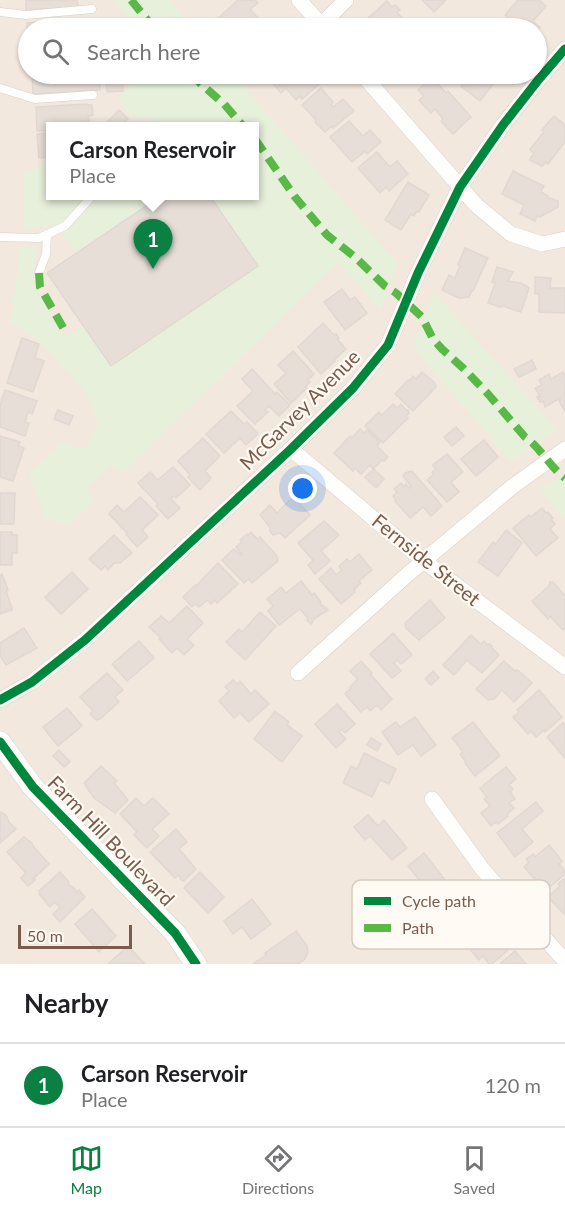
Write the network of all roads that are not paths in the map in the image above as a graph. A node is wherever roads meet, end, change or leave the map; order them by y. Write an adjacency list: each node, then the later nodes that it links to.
1 (299, 0): 5 (street)
2 (346, 0): 6 (street)
3 (92, 9): 4 (lane)
4 (0, 12)
5 (315, 18)
6 (331, 18)
7 (565, 49): 8 (street, McGarvey Avenue)
8 (547, 70)
9 (371, 84): 13 (street)
10 (535, 84): 13 (street, McGarvey Avenue)
11 (0, 88): 12 (lane)
12 (93, 96)
13 (460, 187): 17 (street); 19 (street, McGarvey Avenue)
14 (88, 200): 15 (lane)
15 (47, 234): 16 (lane); 18 (lane)
16 (0, 237)
17 (565, 239)
18 (39, 273)
19 (291, 449): 21 (street, Fernside Street); 24 (street, McGarvey Avenue)
20 (565, 449): 21 (street)
21 (424, 561): 22 (street, Fernside Street); 23 (street)
22 (565, 667)
23 (298, 673)
24 (0, 700)
25 (0, 742): 30 (main road, Farm Hill Boulevard)
26 (432, 799): 27 (street)
27 (492, 880)
28 (550, 943): 29 (street)
29 (565, 959)
30 (196, 964)

